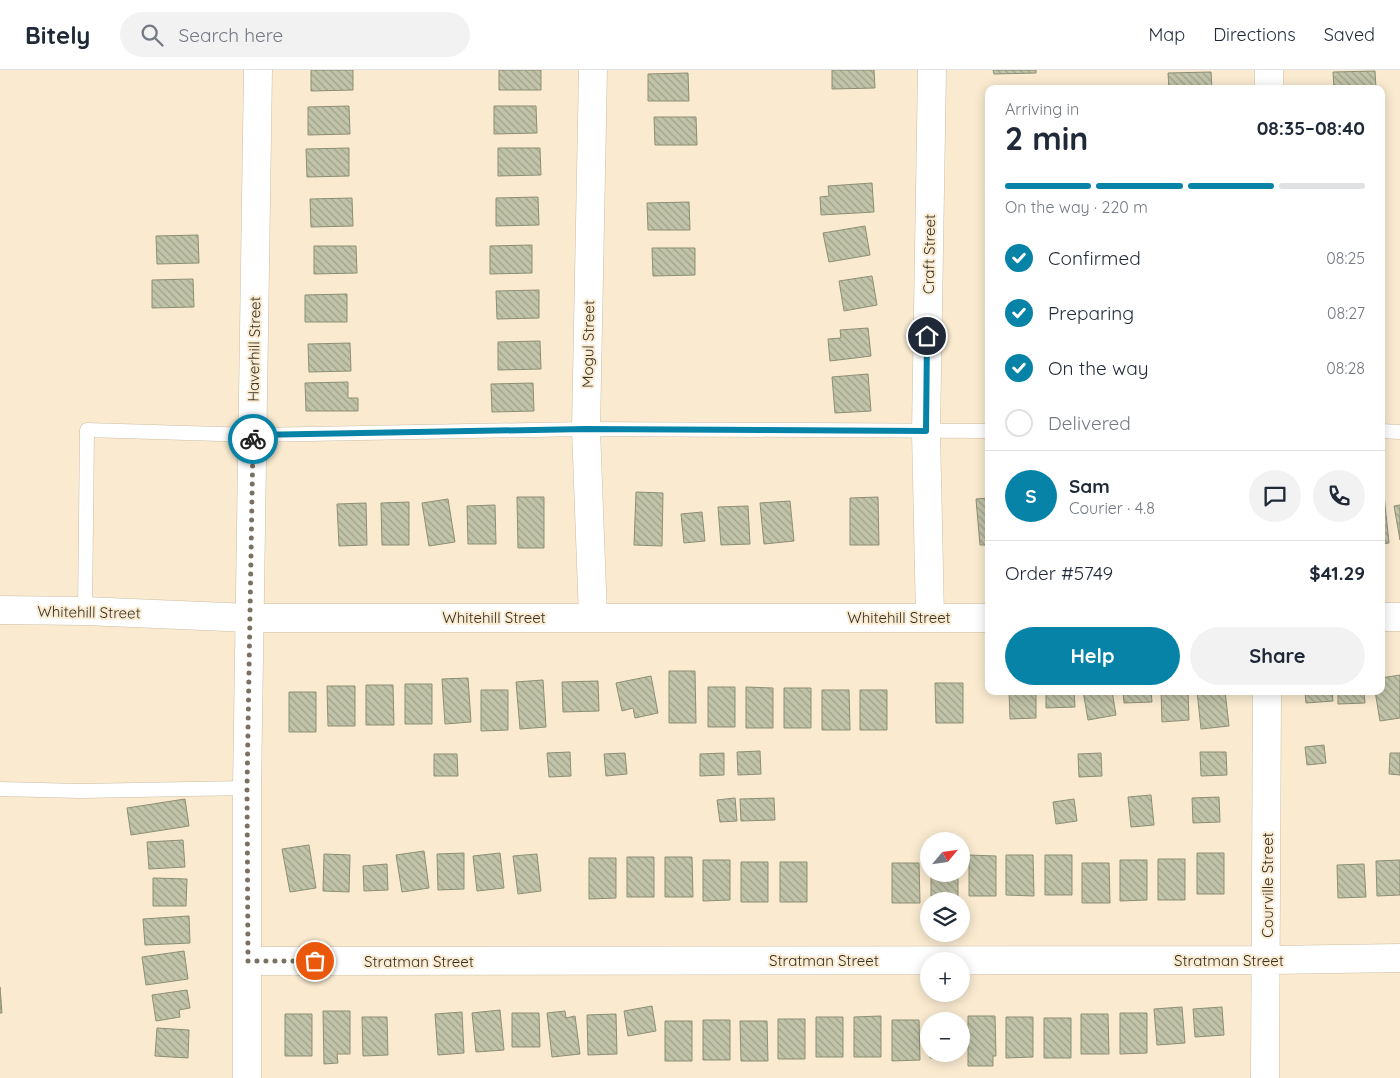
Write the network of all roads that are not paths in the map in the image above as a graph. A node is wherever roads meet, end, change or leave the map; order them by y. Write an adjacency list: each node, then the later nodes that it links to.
1 (258, 70): 11 (street, Haverhill Street)
2 (594, 70): 6 (street, Mogul Street)
3 (932, 70): 7 (street, Craft Street)
4 (1269, 70): 5 (street)
5 (1269, 85)
6 (586, 429): 7 (lane); 11 (lane); 14 (street, Mogul Street)
7 (926, 431): 8 (lane); 18 (street, Craft Street)
8 (985, 431)
9 (1385, 431): 10 (lane)
10 (1400, 432)
11 (253, 435): 13 (lane); 17 (street, Haverhill Street)
12 (0, 610): 13 (street, Whitehill Street)
13 (84, 611): 17 (street, Whitehill Street)
14 (592, 617): 17 (street, Whitehill Street); 18 (street, Whitehill Street)
15 (1385, 617): 16 (street)
16 (1400, 617)
17 (250, 618): 21 (street, Haverhill Street)
18 (930, 618): 19 (street, Whitehill Street)
19 (985, 618)
20 (1267, 695): 24 (street, Courville Street)
21 (247, 788): 22 (lane); 25 (street, Haverhill Street)
22 (0, 789)
23 (1400, 958): 24 (street, Stratman Street)
24 (1266, 960): 25 (street, Stratman Street); 27 (street, Courville Street)
25 (248, 961): 26 (street, Haverhill Street)
26 (248, 1078)
27 (1266, 1078)

